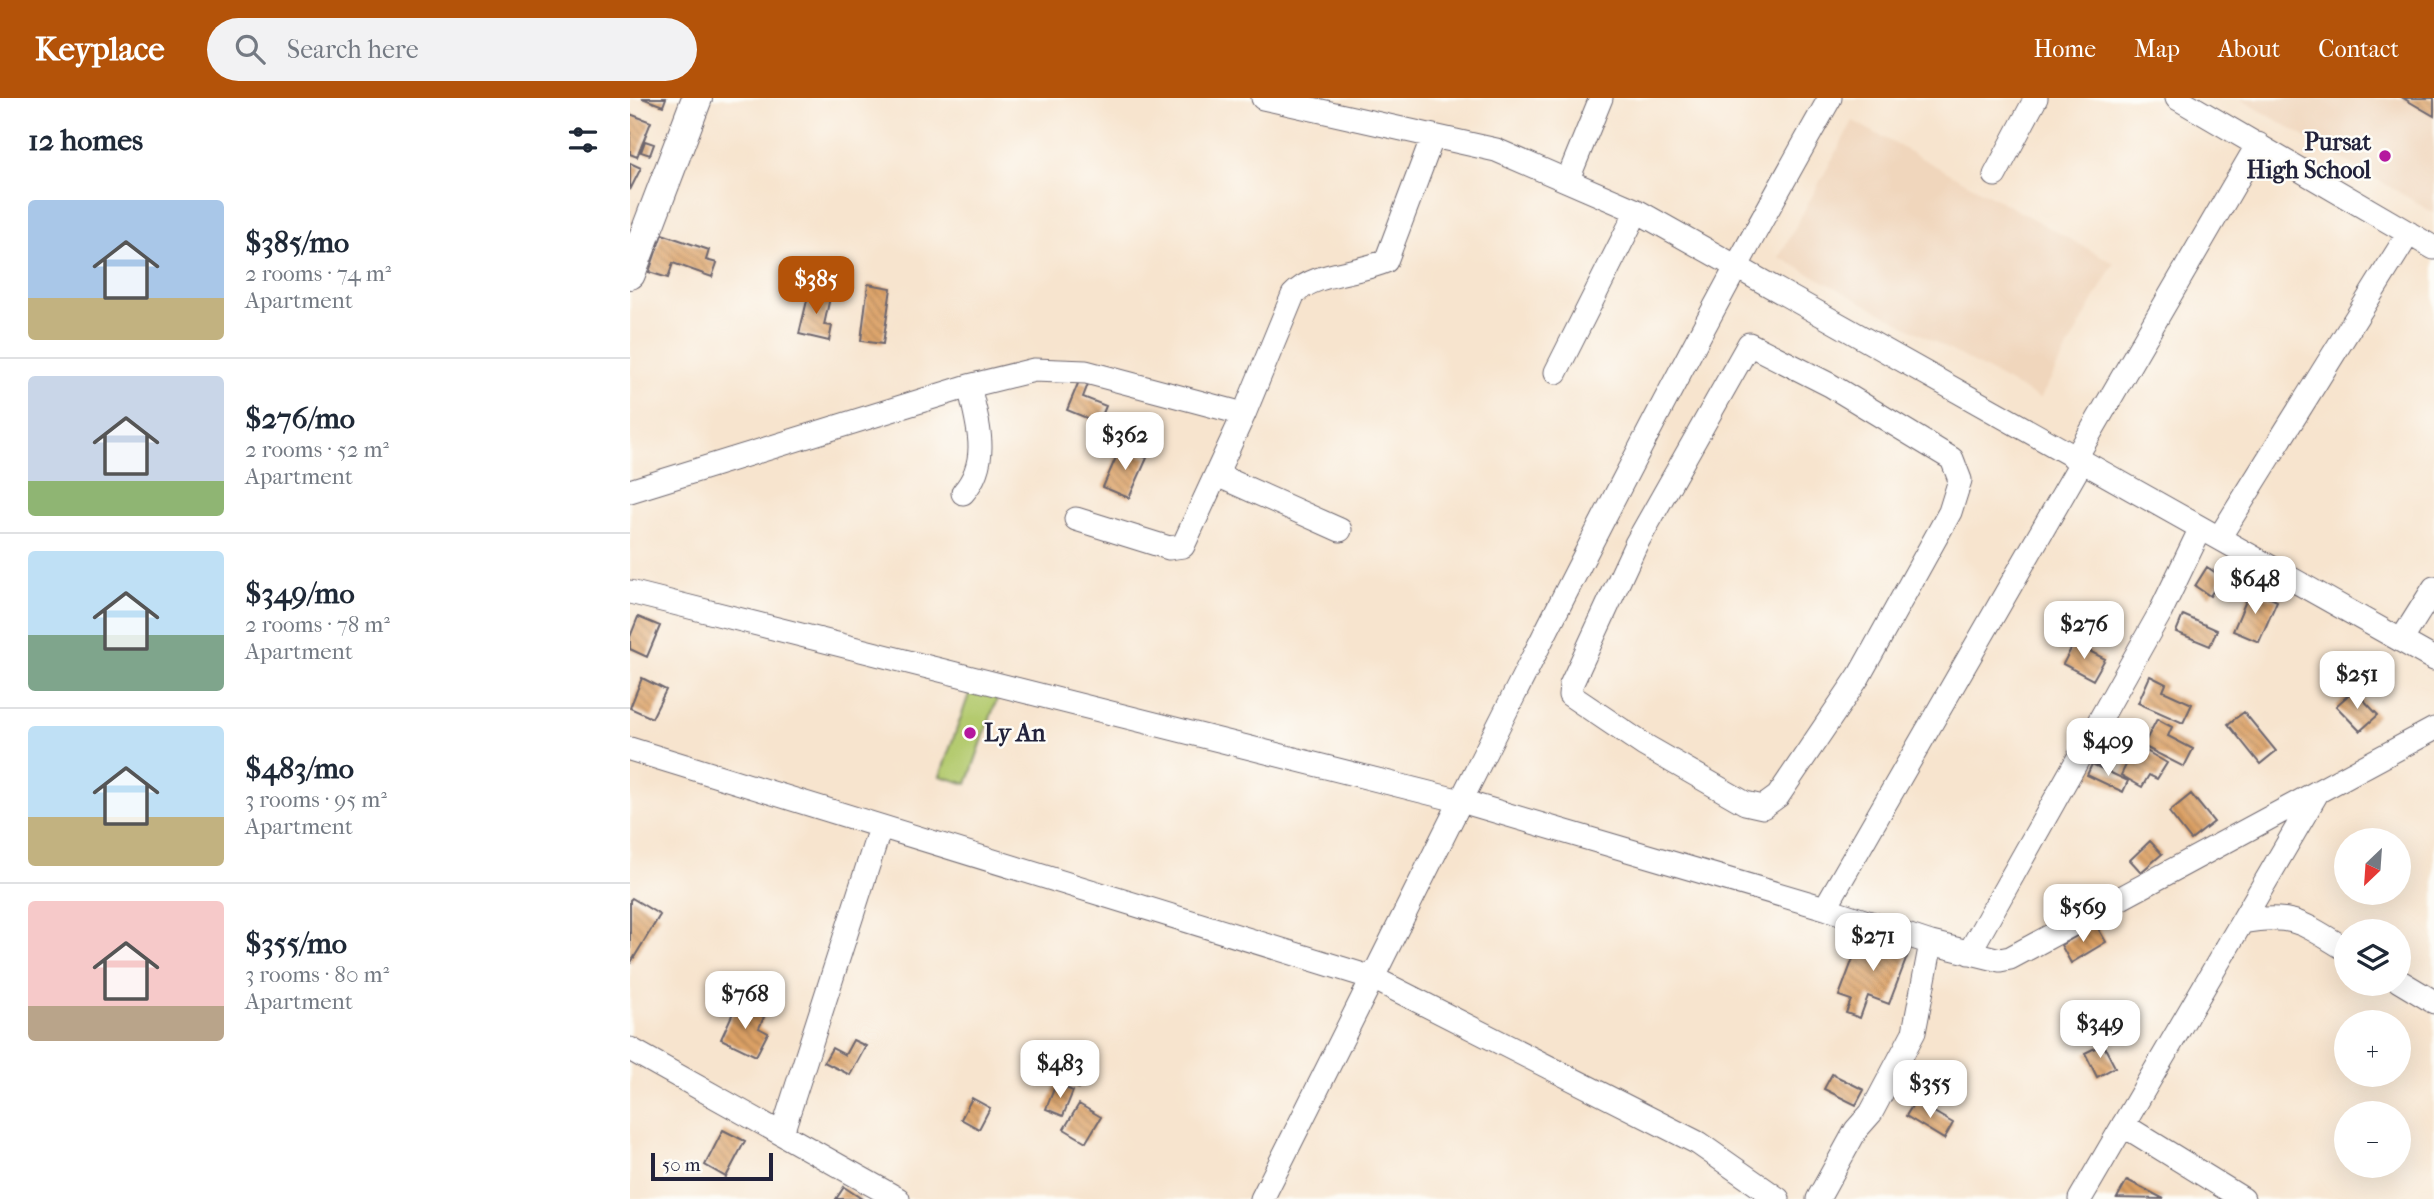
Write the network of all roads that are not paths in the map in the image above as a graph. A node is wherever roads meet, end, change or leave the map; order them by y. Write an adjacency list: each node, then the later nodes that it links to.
1 (697, 98): 16 (main road)
2 (1263, 98): 7 (street)
3 (1601, 98): 11 (street)
4 (1830, 98): 15 (street)
5 (2036, 98): 10 (street)
6 (2177, 98): 9 (street)
7 (1313, 104): 8 (street)
8 (1433, 136): 11 (street); 19 (street)
9 (2258, 144): 13 (street); 20 (street)
10 (1995, 175)
11 (1568, 179): 12 (street)
12 (1637, 211): 15 (street); 17 (street)
13 (2409, 233): 14 (street); 27 (street)
14 (2434, 248)
15 (1735, 265): 20 (street); 25 (street)
16 (630, 274)
17 (1556, 372)
18 (969, 386): 19 (street); 22 (street); 23 (street)
19 (1244, 414): 21 (street)
20 (2078, 461): 27 (street); 38 (street)
21 (1217, 475): 24 (street); 26 (street)
22 (630, 491)
23 (963, 493)
24 (1076, 519)
25 (1603, 525): 28 (street); 36 (street)
26 (1340, 530)
27 (2210, 533): 31 (street); 42 (street)
28 (1636, 544): 28 (street)
29 (2434, 587): 31 (street)
30 (630, 592): 36 (street)
31 (2402, 639): 32 (street)
32 (2434, 659)
33 (2434, 729): 35 (street)
34 (630, 749): 37 (street)
35 (2316, 795): 39 (street); 42 (street)
36 (1461, 801): 38 (street); 43 (street)
37 (880, 828): 43 (street); 48 (street)
38 (1825, 908): 41 (street)
39 (2242, 922): 40 (street); 47 (street)
40 (2334, 942)
41 (1931, 943): 42 (street); 52 (street)
42 (1969, 953)
43 (1373, 978): 50 (street); 51 (street)
44 (2411, 988): 45 (street)
45 (2434, 1002)
46 (630, 1049): 48 (street)
47 (2123, 1125): 53 (street); 54 (street)
48 (782, 1133): 49 (street)
49 (898, 1199)
50 (1262, 1199)
51 (1778, 1199)
52 (1818, 1199)
53 (2080, 1199)
54 (2243, 1199)

